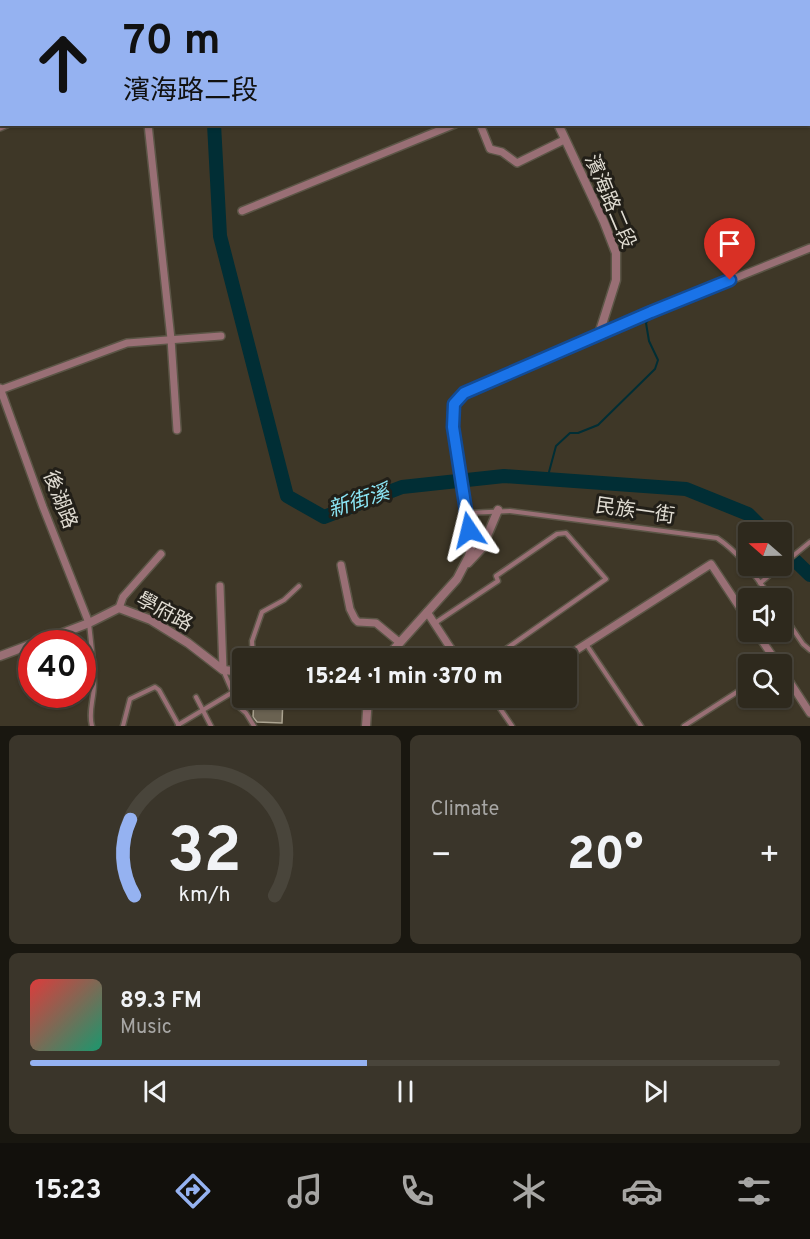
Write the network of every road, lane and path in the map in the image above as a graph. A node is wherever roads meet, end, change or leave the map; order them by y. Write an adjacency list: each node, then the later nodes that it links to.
1 (148, 126): 10 (street)
2 (450, 126): 6 (street)
3 (480, 126): 5 (street)
4 (559, 126): 5 (street, 濱海路二段)
5 (564, 140): 8 (street, 濱海路二段)
6 (242, 211)
7 (810, 248): 8 (street)
8 (599, 334): 13 (street)
9 (221, 336): 10 (street)
10 (171, 339): 11 (street); 12 (street)
11 (0, 390): 26 (street, 後湖路)
12 (177, 430)
13 (466, 508): 14 (lane, 民族一街); 18 (street)
14 (498, 510): 18 (street); 19 (lane, 民族一街)
15 (810, 542): 19 (lane)
16 (161, 554): 24 (street)
17 (341, 566): 30 (street)
18 (464, 568): 25 (street)
19 (760, 583): 22 (lane, 民族一街)
20 (220, 586): 40 (street)
21 (299, 586): 32 (lane)
22 (764, 588)
23 (738, 605): 31 (street)
24 (119, 608): 26 (street, 學府路); 40 (street, 學府路)
25 (427, 612): 27 (street); 30 (street)
26 (89, 623): 29 (street, 學府路); 52 (lane)
27 (434, 624): 34 (street); 35 (lane)
28 (792, 628): 38 (lane)
29 (70, 630)
30 (399, 642): 33 (street)
31 (586, 644): 37 (street); 59 (lane)
32 (252, 648)
33 (394, 648)
34 (451, 648)
35 (507, 648)
36 (18, 649): 39 (street, 學府路)
37 (577, 650)
38 (810, 650)
39 (0, 656)
40 (223, 670): 41 (street); 43 (lane)
41 (232, 671)
42 (792, 685): 51 (street)
43 (232, 690)
44 (738, 691): 60 (lane)
45 (232, 693): 50 (lane)
46 (196, 698): 50 (lane)
47 (240, 708): 56 (lane)
48 (367, 708): 57 (street)
49 (500, 708): 58 (lane)
50 (202, 710): 54 (lane); 55 (lane)
51 (810, 713)
52 (92, 726)
53 (123, 726): 54 (lane)
54 (178, 726)
55 (211, 726)
56 (254, 726)
57 (366, 726)
58 (512, 726)
59 (641, 726)
60 (684, 726)

